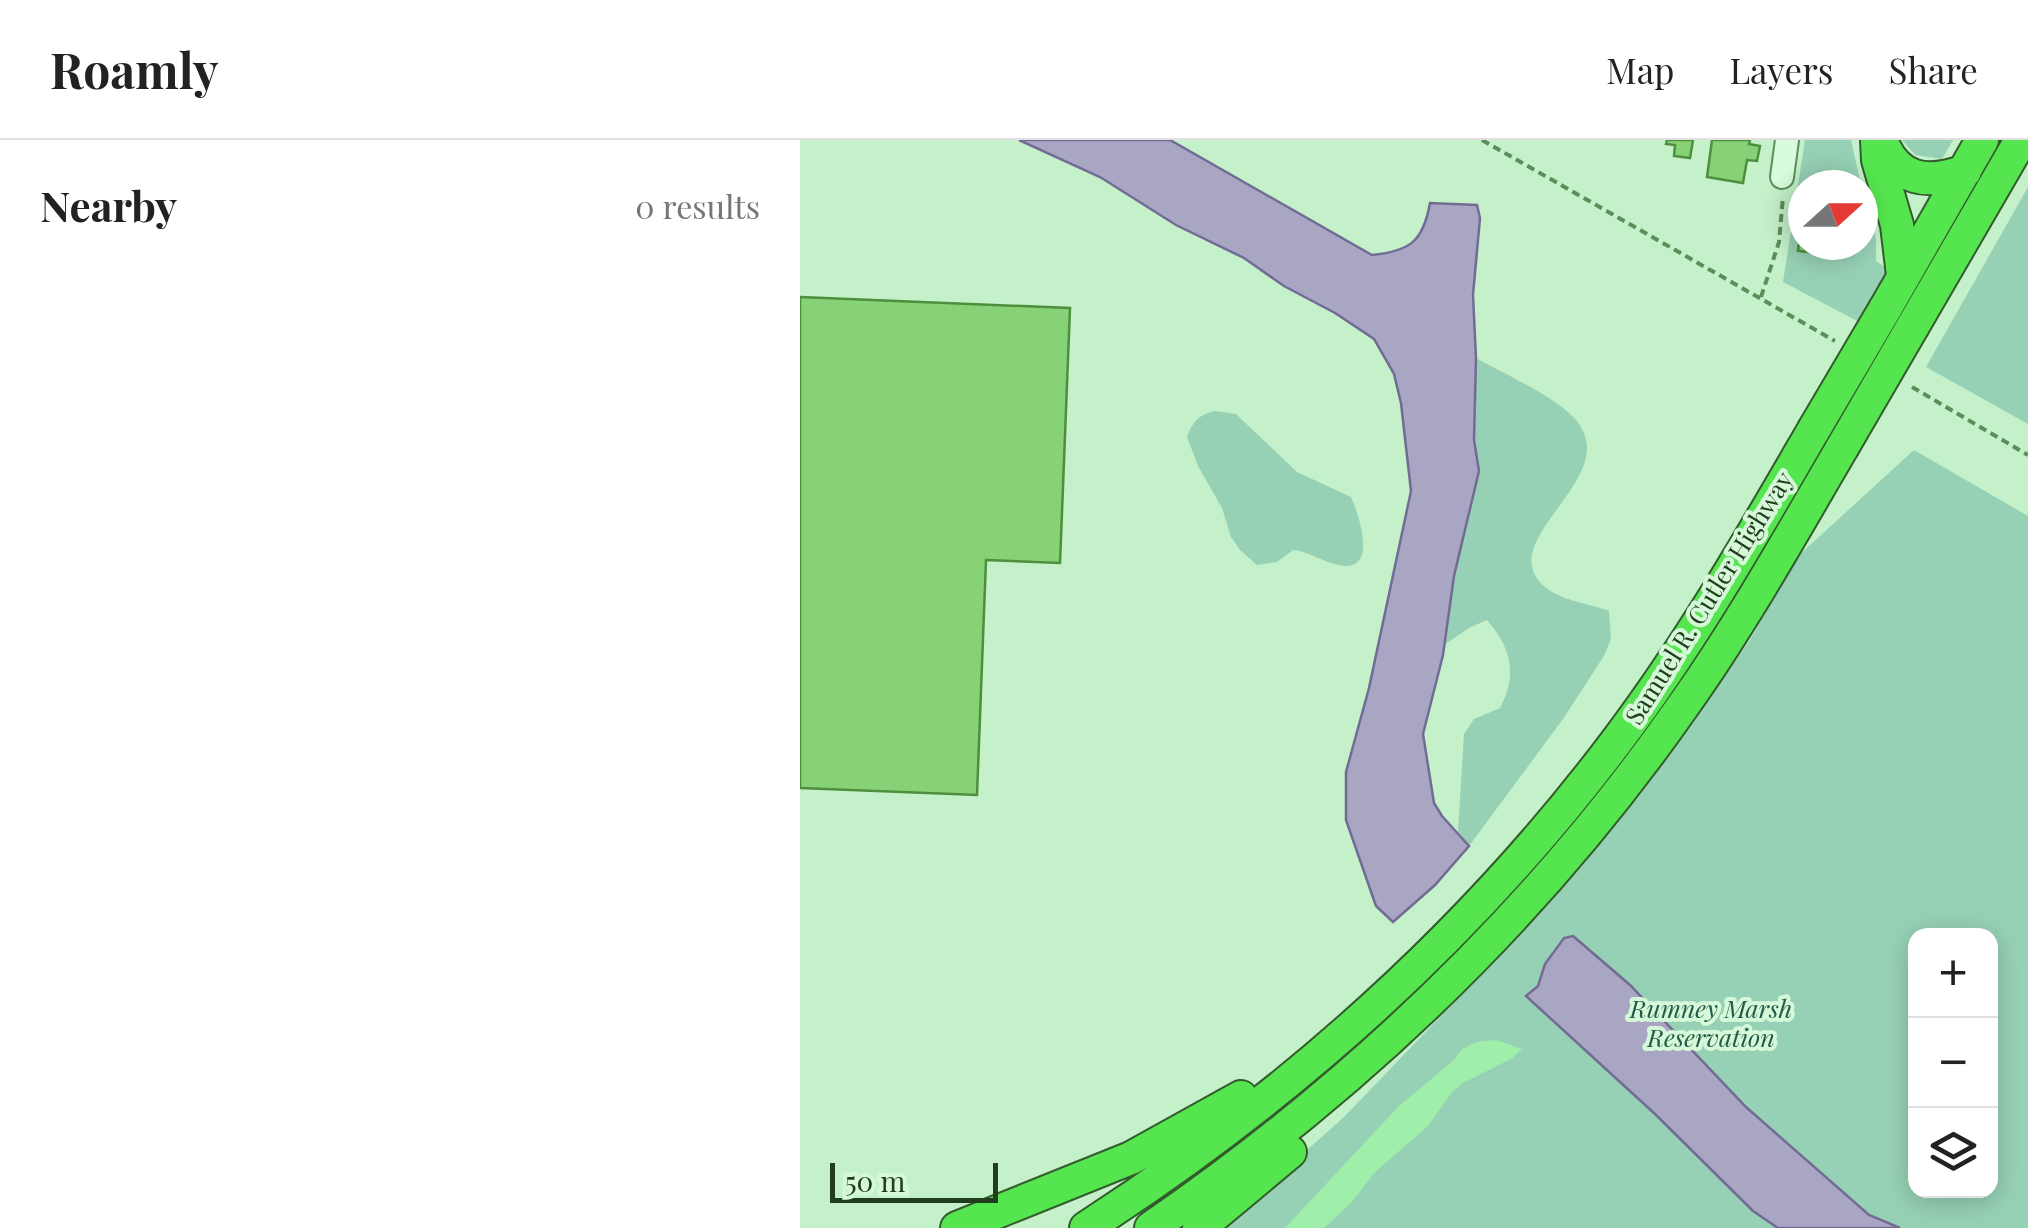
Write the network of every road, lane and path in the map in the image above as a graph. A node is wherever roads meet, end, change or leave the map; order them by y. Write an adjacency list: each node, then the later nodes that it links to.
1 (1482, 140): 9 (path)
2 (1787, 140): 7 (street)
3 (1879, 140): 6 (highway); 8 (highway)
4 (1982, 140): 6 (highway, Samuel R. Cutler Highway)
5 (2021, 140): 14 (highway, Samuel R. Cutler Highway, bridge)
6 (1965, 171): 8 (highway, Samuel R. Cutler Highway)
7 (1782, 178): 9 (path)
8 (1904, 275): 13 (highway, Samuel R. Cutler Highway, bridge)
9 (1761, 297): 10 (path)
10 (1832, 340)
11 (1911, 386): 12 (path)
12 (2028, 456)
13 (1312, 1062): 15 (highway); 16 (highway, Samuel R. Cutler Highway)
14 (1336, 1088): 17 (highway, Samuel R. Cutler Highway); 18 (highway)
15 (958, 1228)
16 (1086, 1228)
17 (1150, 1228)
18 (1200, 1228)

